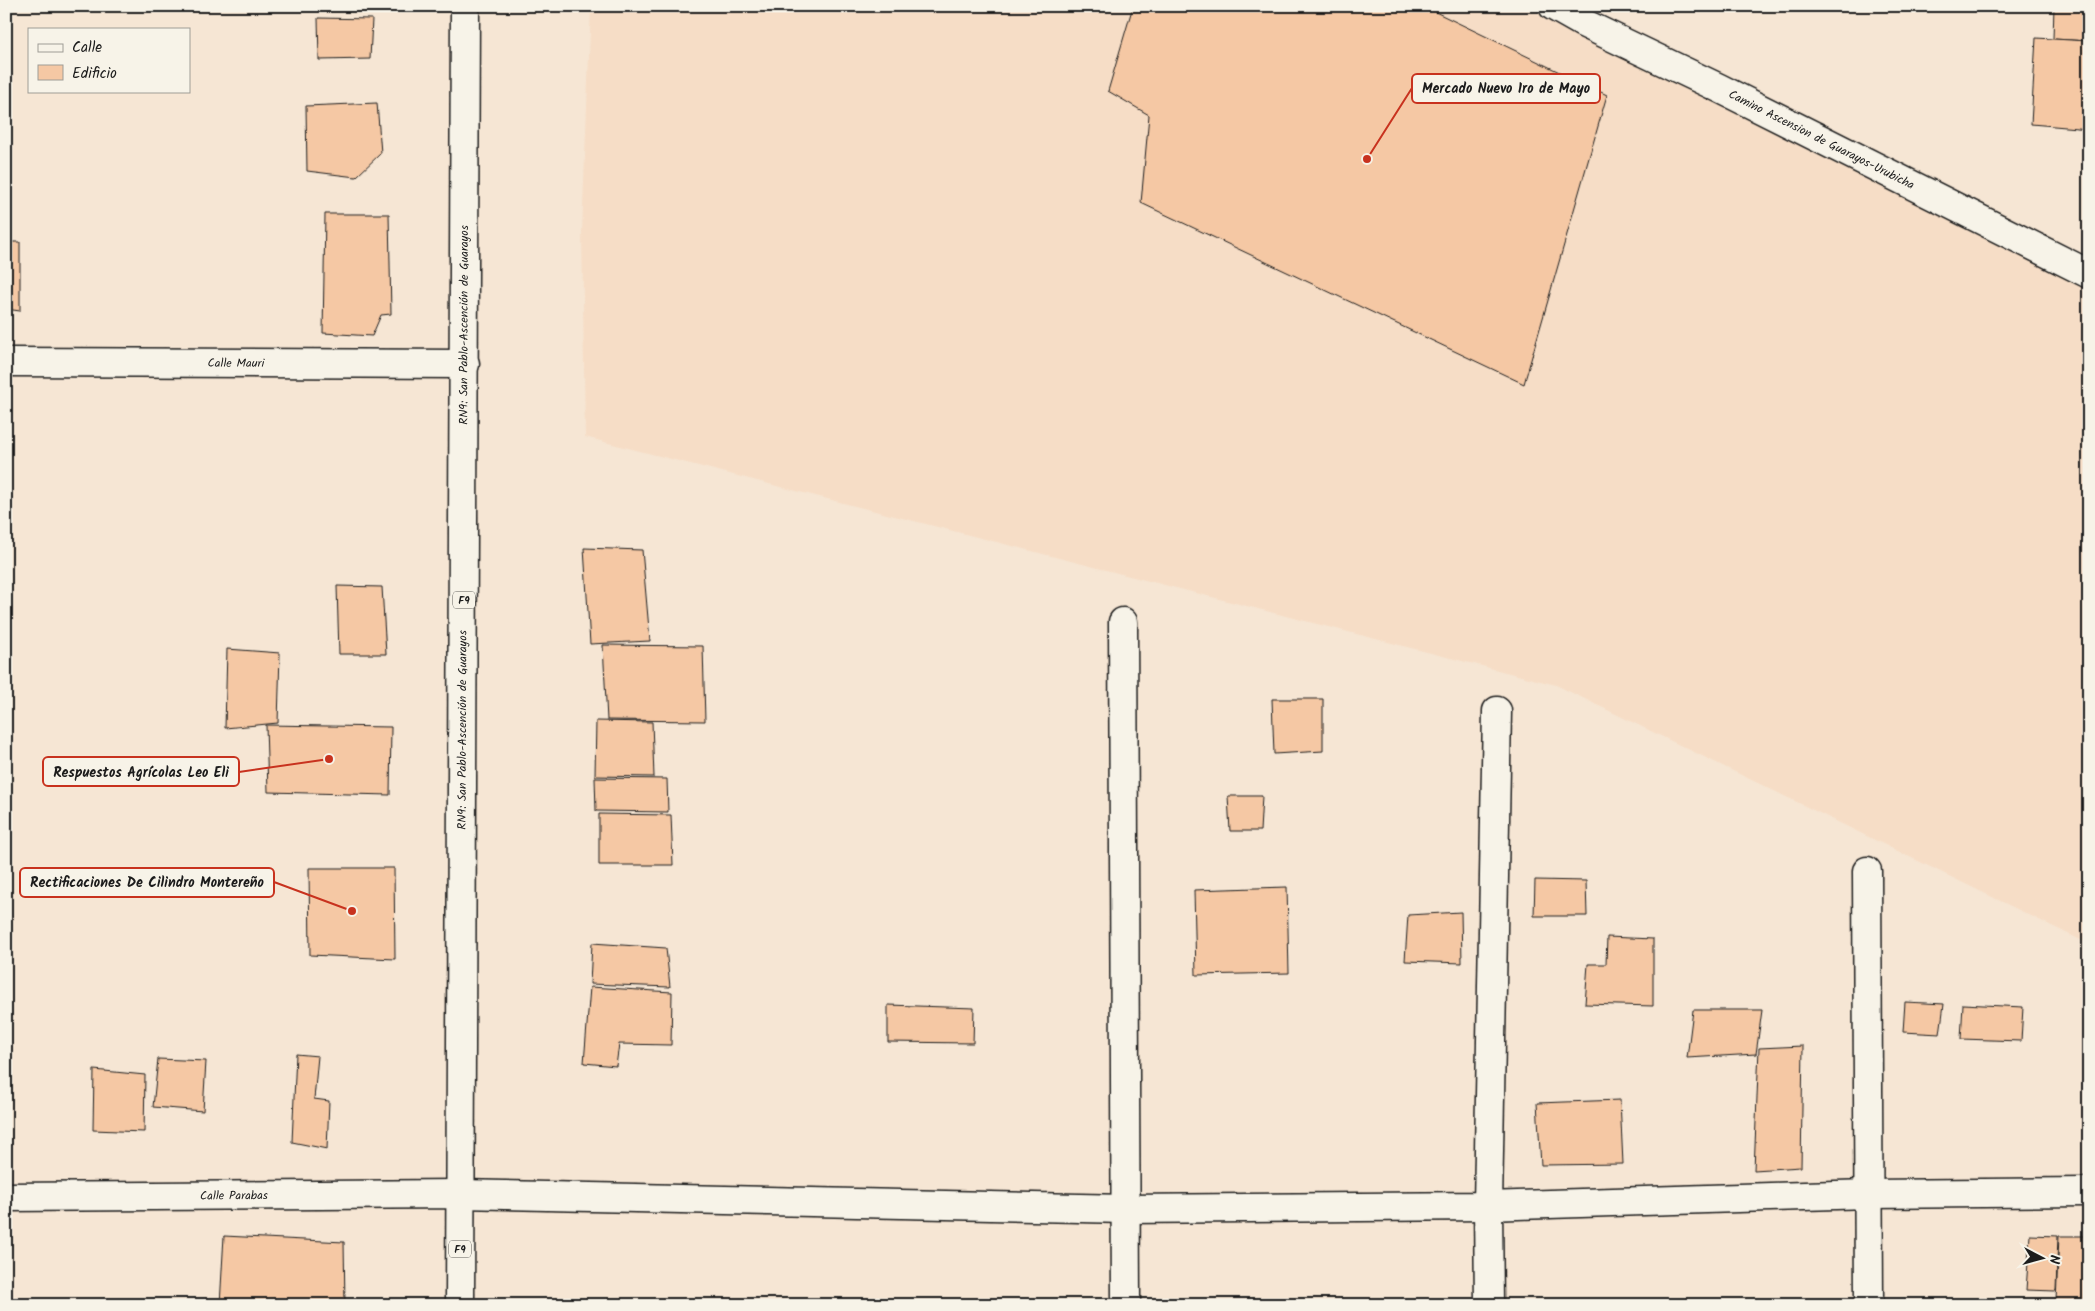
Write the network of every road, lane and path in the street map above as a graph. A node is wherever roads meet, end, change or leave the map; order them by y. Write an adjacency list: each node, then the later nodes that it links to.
1 (465, 6): 5 (main road, RN9: San Pablo-Ascención de Guarayos / F9)
2 (1553, 6): 3 (main road, Camino Ascension de Guarayos-Urubicha)
3 (2089, 274)
4 (6, 362): 5 (main road, Calle Mauri)
5 (465, 364): 10 (main road, RN9: San Pablo-Ascención de Guarayos / F9)
6 (1123, 622): 14 (main road)
7 (1497, 711): 13 (main road)
8 (1867, 871): 11 (main road)
9 (2089, 1192): 11 (main road, Calle Parabas)
10 (461, 1194): 12 (main road, Calle Parabas); 14 (main road, Calle Parabas); 15 (main road, RN9: San Pablo-Ascención de Guarayos / F9)
11 (1868, 1194): 13 (main road, Calle Parabas); 18 (main road)
12 (6, 1197)
13 (1488, 1206): 14 (main road, Calle Parabas); 17 (main road)
14 (1126, 1209): 16 (main road)
15 (460, 1305)
16 (1126, 1305)
17 (1489, 1305)
18 (1869, 1305)

